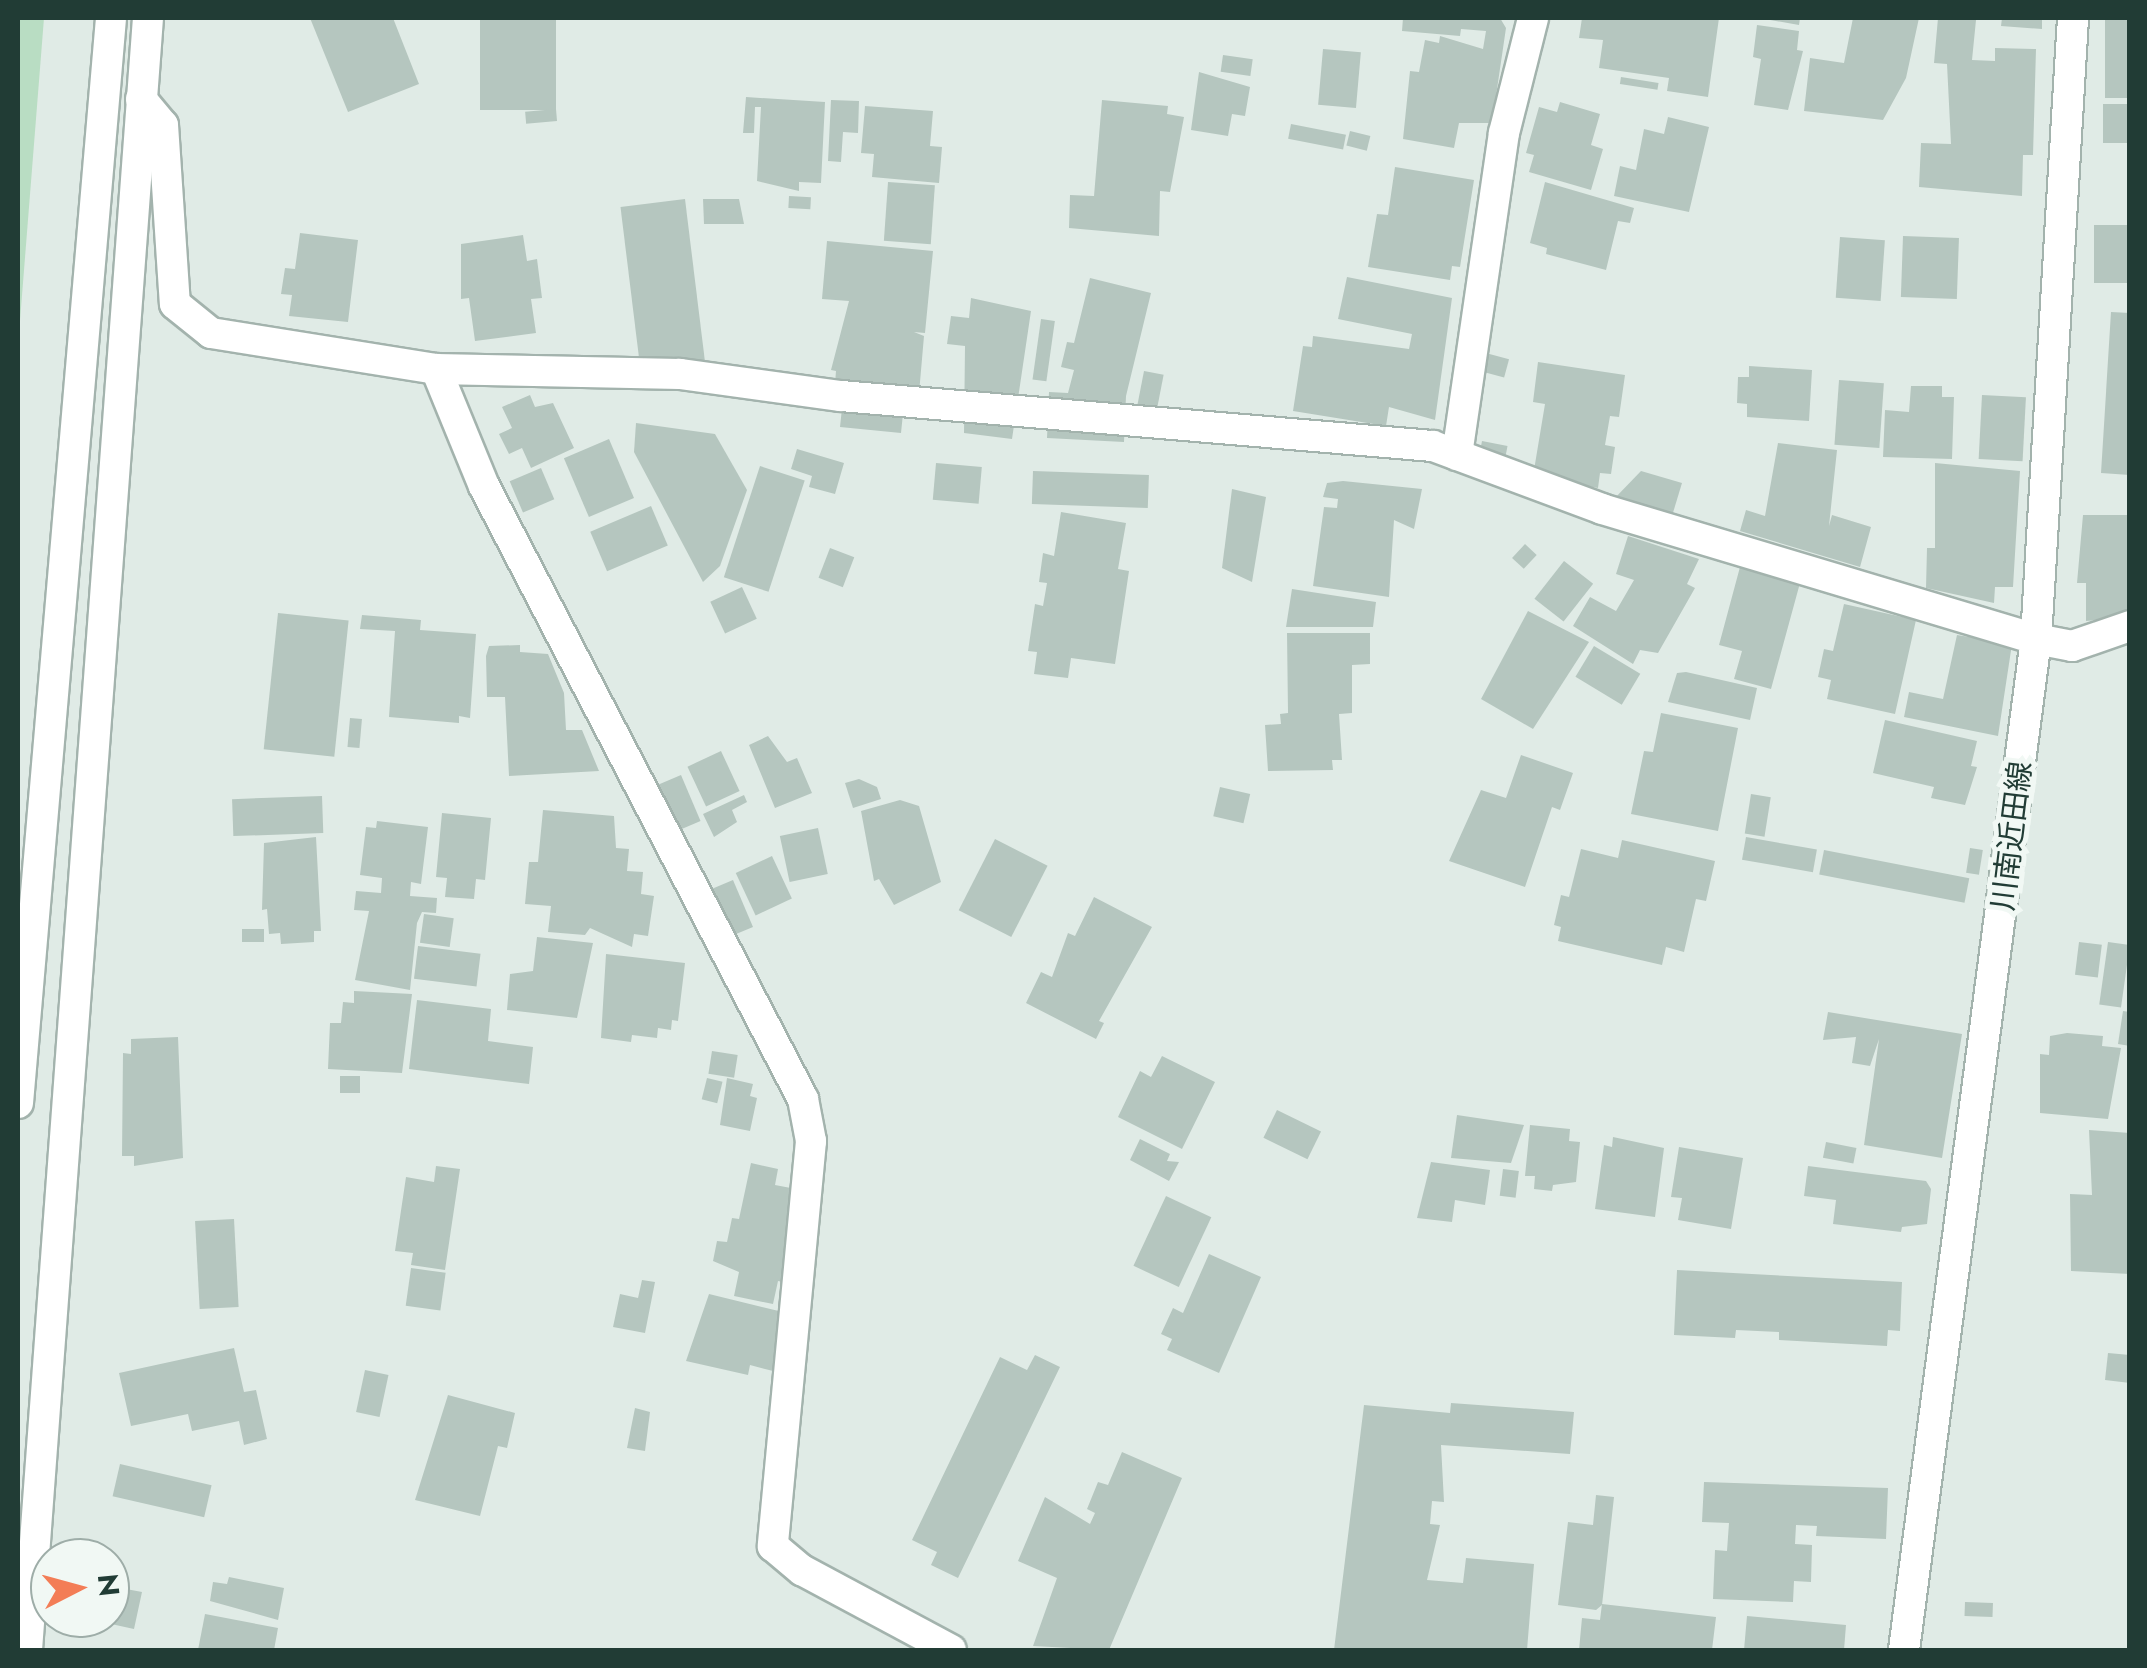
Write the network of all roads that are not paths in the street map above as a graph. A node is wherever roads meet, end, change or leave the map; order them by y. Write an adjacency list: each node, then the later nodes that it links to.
1 (112, 18): 10 (street)
2 (148, 18): 5 (street)
3 (1533, 18): 7 (street)
4 (2072, 18): 9 (street, 川南近田線)
5 (141, 99): 6 (street); 11 (street)
6 (436, 369): 7 (street); 12 (street)
7 (1457, 455): 9 (street)
8 (2130, 626): 9 (street)
9 (2036, 638): 13 (street, 川南近田線)
10 (18, 1103)
11 (27, 1650)
12 (951, 1650)
13 (1904, 1650)

